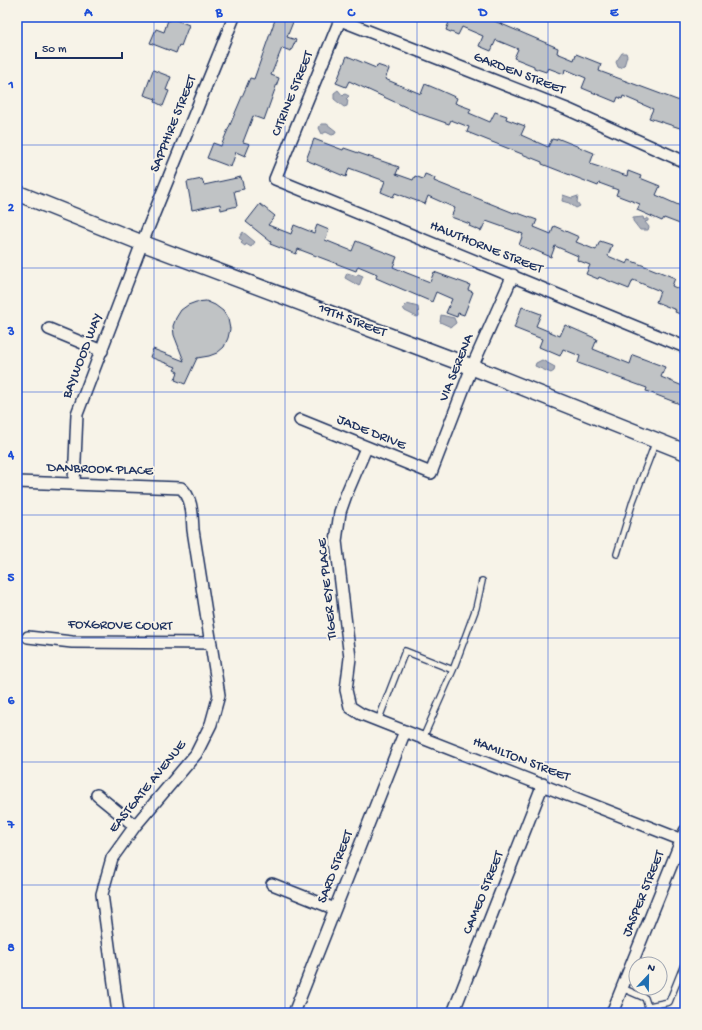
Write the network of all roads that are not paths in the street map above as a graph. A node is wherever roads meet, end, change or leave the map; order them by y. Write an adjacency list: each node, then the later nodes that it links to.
1 (234, 17): 6 (street, SAPPHIRE STREET)
2 (340, 20): 3 (street, GARDEN STREET); 4 (street, CITRINE STREET)
3 (685, 162)
4 (275, 179): 7 (street, HAWTHORNE STREET)
5 (17, 193): 6 (main road, 19TH STREET)
6 (142, 243): 10 (street, BAYWOOD WAY); 11 (main road, 19TH STREET)
7 (513, 275): 9 (street, HAWTHORNE STREET); 11 (street, VIA SERENA)
8 (49, 329): 10 (street)
9 (685, 347)
10 (102, 351): 18 (street, BAYWOOD WAY)
11 (472, 367): 13 (main road, 19TH STREET); 16 (street, VIA SERENA)
12 (300, 420): 14 (street, JADE DRIVE)
13 (656, 441): 15 (main road, 19TH STREET); 20 (lane)
14 (366, 448): 16 (street, JADE DRIVE); 25 (street, TIGER EYE PLACE)
15 (685, 452)
16 (431, 473)
17 (17, 482): 18 (street, DANBROOK PLACE)
18 (74, 483): 19 (street, DANBROOK PLACE)
19 (181, 488): 23 (street, EASTGATE AVENUE)
20 (617, 554)
21 (482, 581): 24 (lane)
22 (28, 637): 23 (street, FOXGROVE COURT)
23 (211, 643): 31 (street, EASTGATE AVENUE)
24 (453, 670): 26 (lane); 28 (lane)
25 (350, 707): 26 (street, HAMILTON STREET)
26 (378, 721): 27 (street, HAMILTON STREET)
27 (405, 731): 28 (street, HAMILTON STREET); 34 (street, SARD STREET)
28 (423, 738): 29 (street, HAMILTON STREET)
29 (543, 784): 32 (street, HAMILTON STREET); 40 (street, CAMEO STREET)
30 (97, 795): 31 (street)
31 (135, 826): 38 (street, EASTGATE AVENUE)
32 (683, 836): 36 (street, JASPER STREET)
33 (272, 884): 34 (street)
34 (335, 909): 39 (street, SARD STREET)
35 (685, 962): 37 (lane)
36 (622, 988): 37 (lane); 41 (street, JASPER STREET)
37 (649, 1006): 42 (lane)
38 (118, 1013)
39 (294, 1013)
40 (453, 1013)
41 (612, 1013)
42 (650, 1013)

